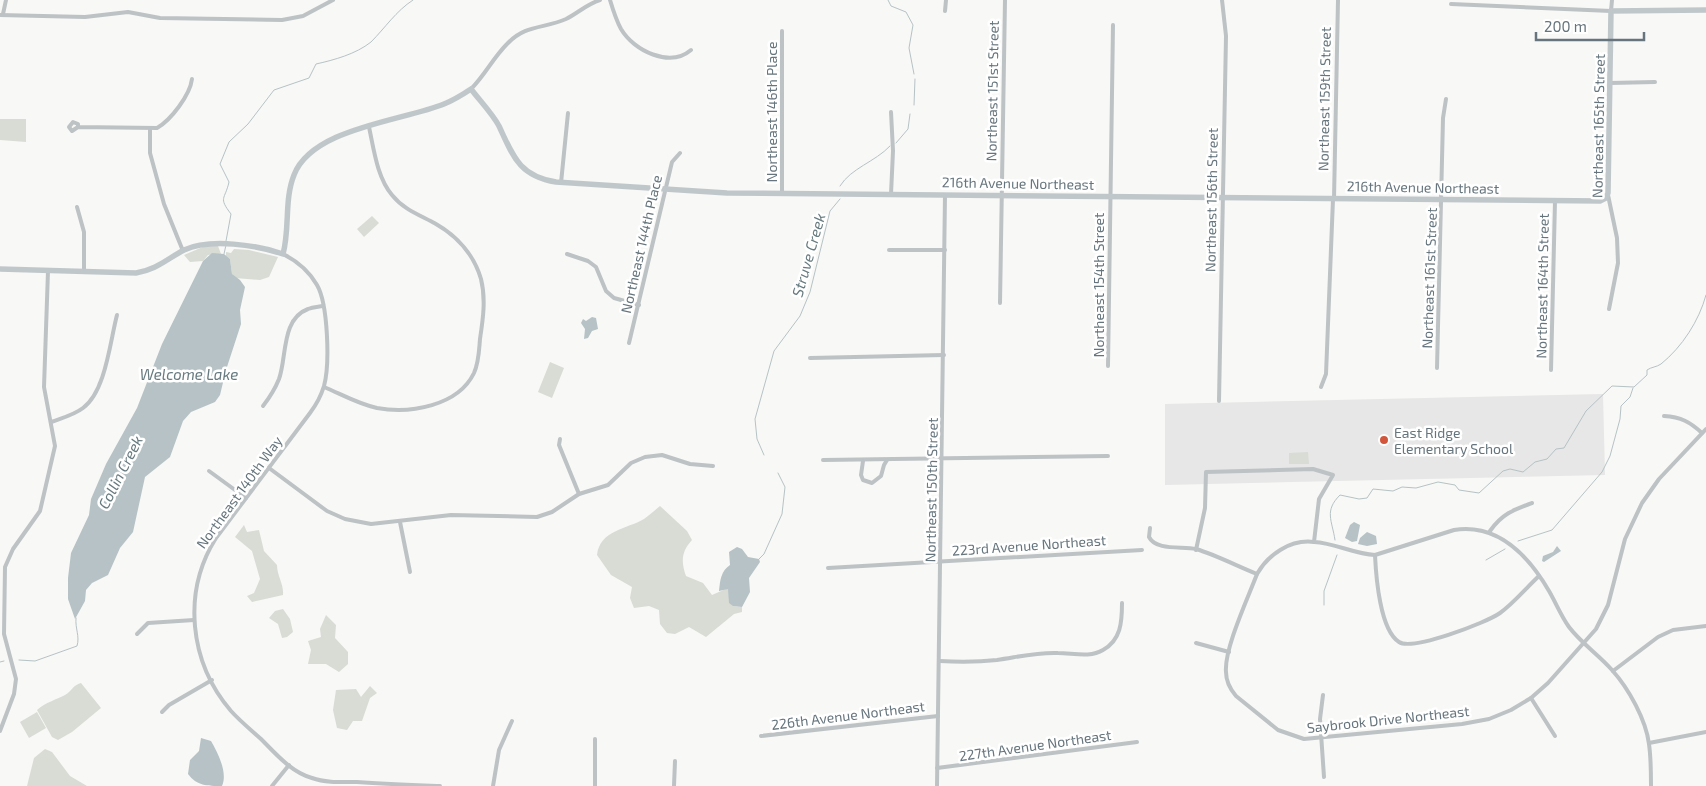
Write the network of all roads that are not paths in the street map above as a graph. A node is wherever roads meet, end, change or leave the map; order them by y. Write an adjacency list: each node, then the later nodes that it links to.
1 (6, 0): 14 (street)
2 (333, 0): 14 (street)
3 (600, 0): 21 (street)
4 (610, 0): 17 (street)
5 (946, 0): 13 (street)
6 (1005, 0): 35 (street, Northeast 151st Street)
7 (1222, 0): 37 (street, Northeast 156th Street)
8 (1338, 0): 38 (street, Northeast 159th Street)
9 (1612, 0): 12 (street, Northeast 165th Street)
10 (1451, 4): 12 (street)
11 (1706, 10): 12 (street)
12 (1611, 11): 20 (street, Northeast 165th Street)
13 (945, 12)
14 (2, 15)
15 (1113, 25): 36 (street, Northeast 154th Street)
16 (782, 31): 31 (street, Northeast 146th Place)
17 (691, 50)
18 (192, 79): 27 (street)
19 (1655, 82): 20 (street)
20 (1610, 83): 32 (street, Northeast 165th Street)
21 (471, 89): 26 (street); 29 (street, 216th Avenue Northeast)
22 (1446, 99): 39 (street, Northeast 161st Street)
23 (891, 112): 33 (street)
24 (568, 113): 29 (street)
25 (78, 126): 27 (street)
26 (369, 127): 45 (street); 61 (street)
27 (150, 130): 44 (street)
28 (680, 153): 30 (street, Northeast 144th Place)
29 (561, 183): 30 (street, 216th Avenue Northeast)
30 (666, 189): 31 (street, 216th Avenue Northeast); 51 (street, Northeast 144th Place)
31 (782, 193): 33 (street, 216th Avenue Northeast)
32 (1608, 193): 40 (street, 216th Avenue Northeast); 53 (street, Northeast 165th Street)
33 (891, 194): 34 (street, 216th Avenue Northeast)
34 (945, 195): 35 (street, 216th Avenue Northeast); 43 (street, Northeast 150th Street)
35 (1001, 196): 36 (street, 216th Avenue Northeast); 50 (street, Northeast 151st Street)
36 (1111, 197): 37 (street, 216th Avenue Northeast); 58 (street, Northeast 154th Street)
37 (1222, 198): 38 (street, 216th Avenue Northeast); 63 (street, Northeast 156th Street)
38 (1333, 199): 39 (street, 216th Avenue Northeast); 62 (street, Northeast 159th Street)
39 (1442, 200): 40 (street, 216th Avenue Northeast); 59 (street, Northeast 161st Street)
40 (1555, 201): 60 (street, Northeast 164th Street)
41 (77, 207): 49 (street)
42 (889, 250): 43 (street)
43 (945, 250): 56 (street, Northeast 150th Street)
44 (183, 251): 45 (street); 49 (street)
45 (283, 254): 52 (street, Northeast 140th Way)
46 (567, 254): 51 (street)
47 (0, 269): 48 (street)
48 (48, 271): 49 (street); 66 (street)
49 (84, 272)
50 (1000, 303)
51 (639, 305): 55 (street, Northeast 144th Place)
52 (323, 306): 61 (street, Northeast 140th Way); 64 (street)
53 (1609, 309)
54 (117, 315): 66 (street)
55 (630, 343)
56 (944, 355): 57 (street); 71 (street, Northeast 150th Street)
57 (810, 358)
58 (1108, 366)
59 (1437, 368)
60 (1552, 370)
61 (324, 387): 76 (street, Northeast 140th Way)
62 (1321, 387)
63 (1219, 401)
64 (263, 406)
65 (1664, 416): 68 (street)
66 (52, 422): 108 (street)
67 (1706, 429): 68 (street, Saybrook Drive Northeast)
68 (1702, 433): 98 (street, Saybrook Drive Northeast)
69 (560, 439): 78 (street)
70 (1108, 456): 71 (street)
71 (942, 458): 73 (street); 88 (street, Northeast 150th Street)
72 (823, 460): 74 (street)
73 (887, 460): 74 (street); 74 (street)
74 (863, 461)
75 (713, 466): 78 (street)
76 (269, 468): 79 (street, Northeast 140th Way); 81 (street)
77 (209, 472): 79 (street)
78 (579, 494): 81 (street)
79 (246, 498): 94 (street, Northeast 140th Way)
80 (1532, 503): 83 (street)
81 (400, 522): 90 (street)
82 (1150, 528): 86 (street)
83 (1490, 531): 87 (street); 92 (street)
84 (1314, 542): 86 (street); 87 (street); 91 (street)
85 (1142, 550): 88 (street, 223rd Avenue Northeast)
86 (1196, 550): 91 (street)
87 (1375, 556): 92 (street)
88 (941, 562): 89 (street, 223rd Avenue Northeast); 100 (street, Northeast 150th Street)
89 (828, 568)
90 (410, 572)
91 (1257, 574): 99 (street)
92 (1539, 576): 98 (street)
93 (1122, 603): 100 (street)
94 (194, 620): 96 (street); 102 (street, Northeast 140th Way)
95 (1706, 626): 101 (street)
96 (137, 634)
97 (1196, 643): 99 (street)
98 (1585, 643): 101 (street); 104 (street, Saybrook Drive Northeast)
99 (1229, 652): 112 (street, Saybrook Drive Northeast)
100 (940, 661): 106 (street, Northeast 150th Street)
101 (1613, 671): 115 (street)
102 (212, 680): 105 (street); 117 (street, Northeast 140th Way)
103 (1323, 695): 112 (street)
104 (1531, 698): 111 (street); 112 (street, Saybrook Drive Northeast)
105 (162, 712)
106 (938, 716): 110 (street, 226th Avenue Northeast); 118 (street, Northeast 150th Street)
107 (512, 721): 122 (street)
108 (0, 731)
109 (1706, 732): 115 (street)
110 (761, 736)
111 (1555, 736)
112 (1321, 738): 119 (street)
113 (596, 739): 123 (street)
114 (1137, 742): 118 (street, 227th Avenue Northeast)
115 (1649, 743): 126 (street)
116 (675, 761): 124 (street)
117 (288, 766): 120 (street); 121 (street)
118 (937, 768): 125 (street, Northeast 150th Street)
119 (1324, 777)
120 (272, 786)
121 (440, 786)
122 (493, 786)
123 (595, 786)
124 (674, 786)
125 (937, 786)
126 (1651, 786)

